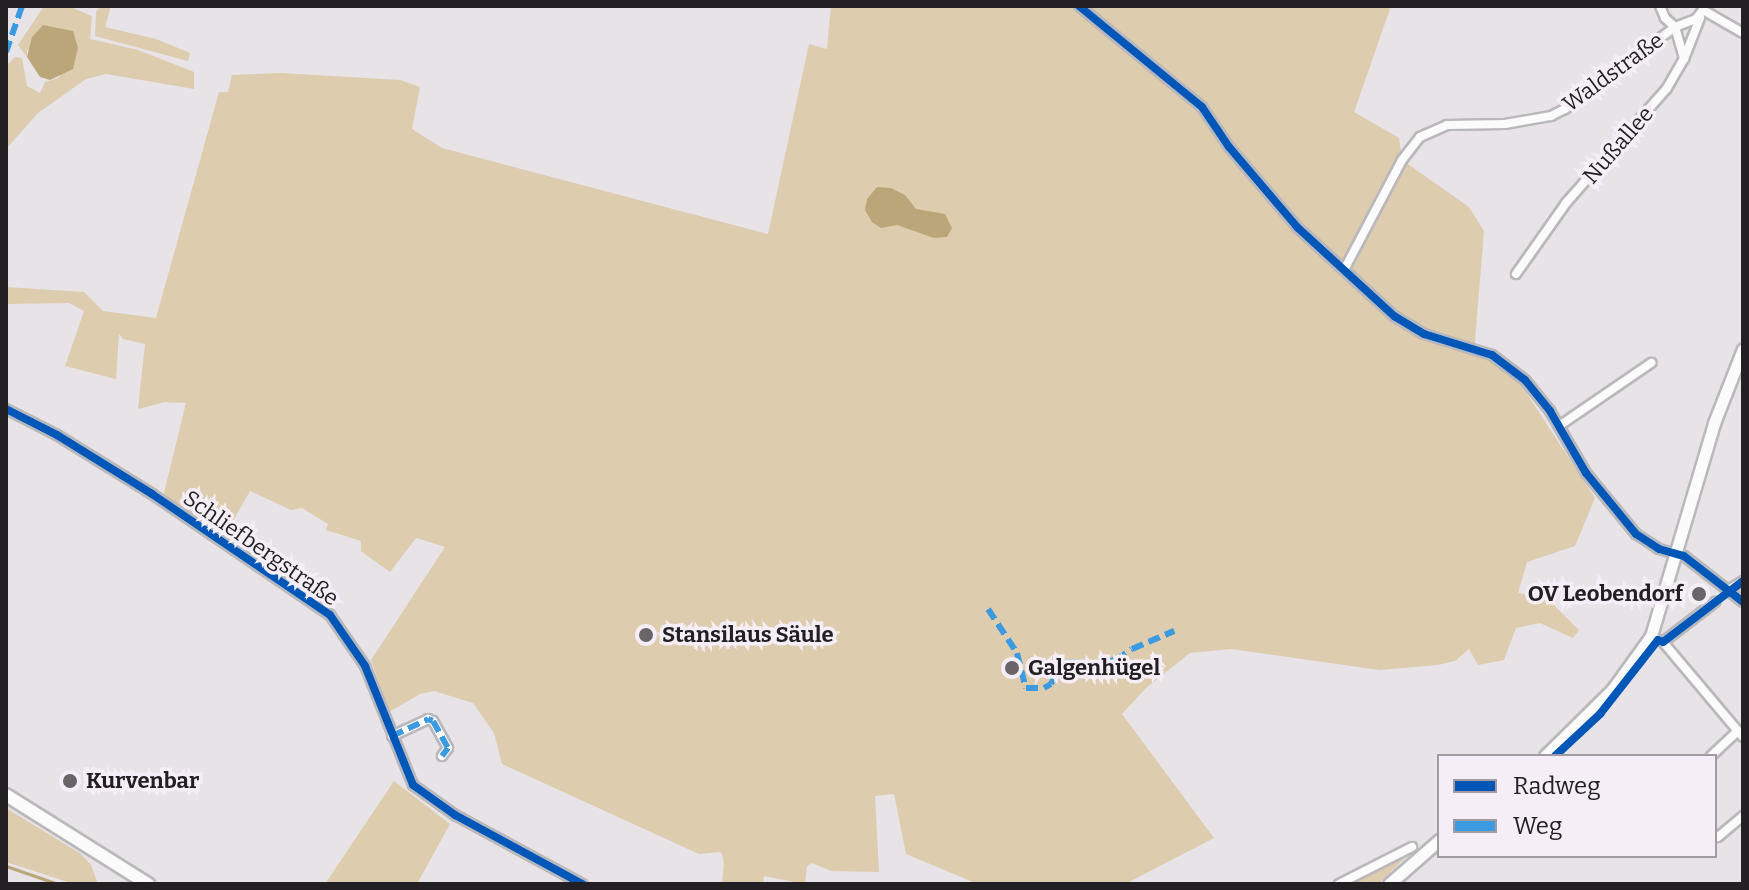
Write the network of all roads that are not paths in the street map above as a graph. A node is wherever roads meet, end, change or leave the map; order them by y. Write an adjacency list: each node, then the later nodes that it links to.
1 (1079, 6): 7 (street)
2 (1660, 6): 4 (street)
3 (1704, 8): 4 (street, Waldstraße); 5 (street); 6 (street, Nußallee)
4 (1675, 27): 6 (street); 7 (street, Waldstraße)
5 (1743, 33)
6 (1684, 59): 8 (street, Nußallee)
7 (1344, 270): 12 (street)
8 (1516, 274)
9 (1743, 349): 13 (street)
10 (1651, 363): 12 (street)
11 (6, 409): 21 (street, Schliefbergstraße)
12 (1559, 426): 13 (street)
13 (1676, 554): 15 (street); 18 (street)
14 (1743, 581): 15 (street)
15 (1730, 589): 17 (street)
16 (1715, 602): 19 (street)
17 (1743, 602)
18 (1651, 636): 19 (street); 22 (street)
19 (1663, 642): 20 (street)
20 (1741, 734): 23 (street)
21 (392, 736): 24 (street); 31 (street, Schliefbergstraße)
22 (1547, 754)
23 (1714, 754)
24 (442, 756)
25 (6, 795): 30 (main road)
26 (1743, 816): 27 (street)
27 (1718, 837)
28 (1437, 842): 33 (street)
29 (1412, 847): 32 (street)
30 (148, 884)
31 (582, 884)
32 (1339, 884)
33 (1389, 884)

